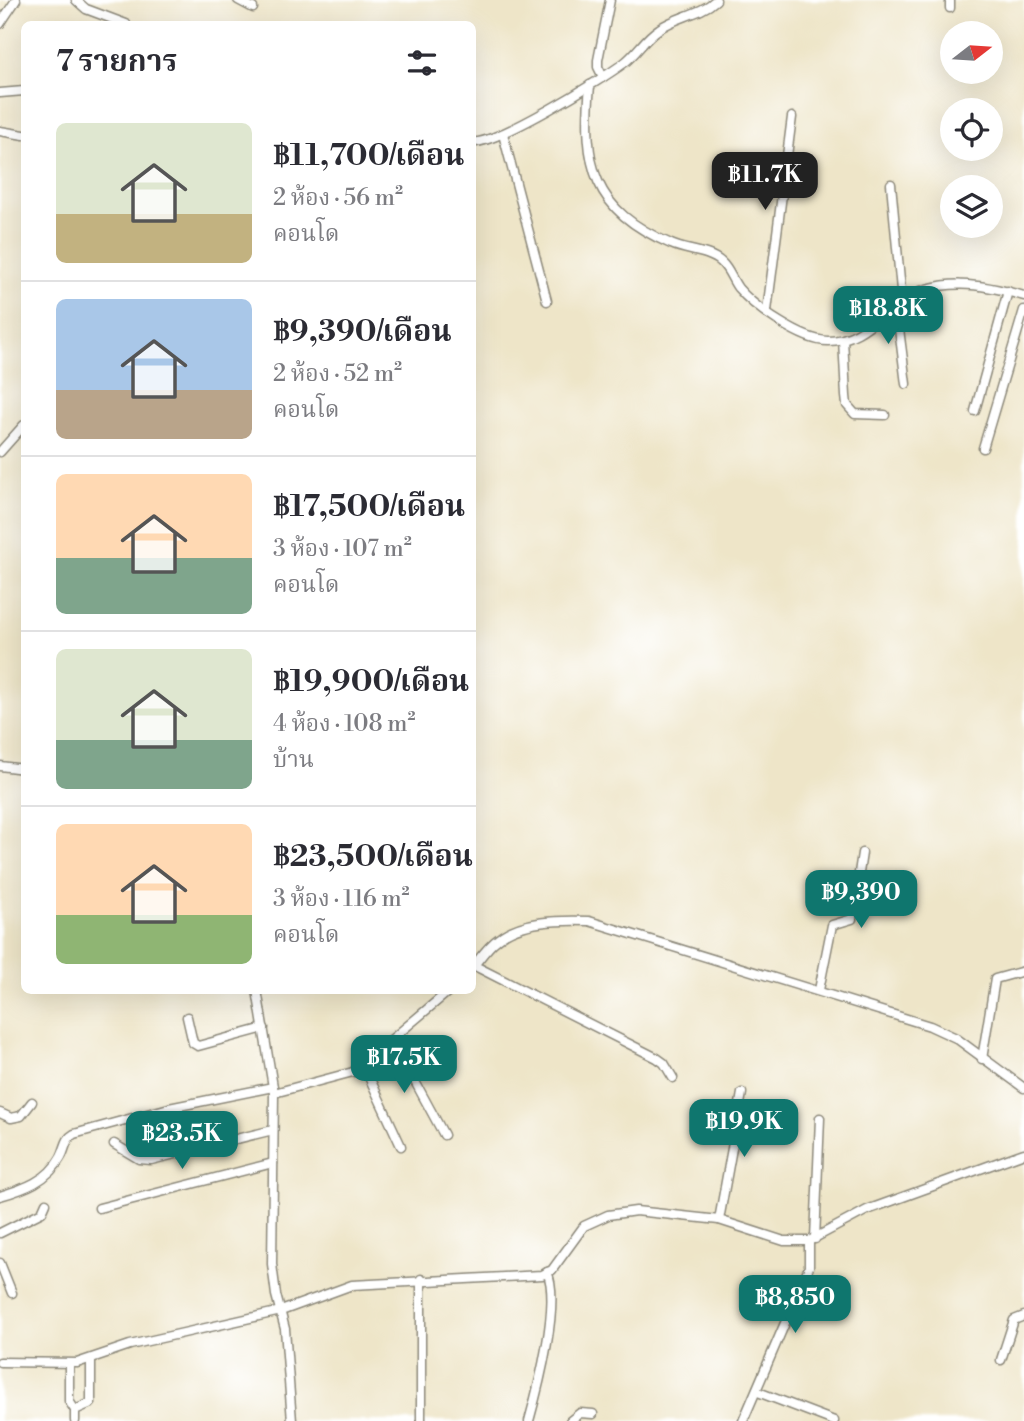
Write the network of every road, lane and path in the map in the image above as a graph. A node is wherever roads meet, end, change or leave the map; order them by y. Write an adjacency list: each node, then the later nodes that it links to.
1 (16, 0): 8 (street)
2 (76, 0): 7 (street)
3 (238, 0): 6 (street)
4 (610, 0): 9 (street)
5 (716, 0): 9 (street)
6 (253, 8)
7 (118, 21)
8 (0, 24)
9 (603, 77): 10 (street)
10 (590, 85): 16 (street); 24 (street)
11 (21, 91): 12 (street)
12 (0, 93)
13 (792, 117): 24 (street)
14 (0, 131): 15 (street)
15 (21, 134)
16 (503, 134): 17 (street); 21 (street)
17 (476, 142)
18 (891, 184): 22 (street)
19 (1008, 291): 20 (street); 22 (street); 27 (street)
20 (1024, 296)
21 (547, 301)
22 (899, 303): 25 (street); 26 (street)
23 (1024, 310): 30 (street)
24 (767, 311): 25 (street)
25 (843, 339): 28 (street)
26 (906, 384)
27 (975, 411)
28 (885, 415)
29 (21, 428): 31 (street)
30 (983, 448)
31 (0, 452)
32 (0, 766): 33 (street)
33 (21, 769)
34 (862, 853): 38 (street)
35 (476, 964): 38 (street)
36 (476, 968): 46 (street)
37 (1024, 971): 44 (street)
38 (819, 990): 44 (street)
39 (258, 994): 42 (street)
40 (445, 994): 43 (street)
41 (187, 1017): 42 (street)
42 (264, 1028): 48 (street)
43 (392, 1039): 45 (street); 54 (street)
44 (982, 1059): 47 (street)
45 (363, 1064): 48 (street); 56 (street)
46 (673, 1079)
47 (1024, 1088)
48 (274, 1090): 53 (street); 59 (street)
49 (742, 1093): 62 (street)
50 (32, 1102): 51 (street)
51 (0, 1113)
52 (820, 1118): 64 (street)
53 (274, 1130): 55 (street); 58 (street)
54 (444, 1135)
55 (114, 1144)
56 (401, 1146)
57 (1024, 1153): 64 (street)
58 (273, 1163): 61 (street); 69 (street)
59 (0, 1196)
60 (46, 1203): 63 (street)
61 (99, 1208)
62 (719, 1220): 64 (street); 66 (street)
63 (0, 1233)
64 (812, 1240): 75 (street)
65 (0, 1264): 68 (street)
66 (547, 1272): 67 (street); 81 (street)
67 (421, 1279): 69 (street); 80 (street)
68 (12, 1293)
69 (281, 1311): 71 (street); 79 (street)
70 (1024, 1316): 72 (street)
71 (91, 1359): 74 (street); 76 (street)
72 (1001, 1360)
73 (0, 1363): 74 (street)
74 (69, 1364): 76 (street)
75 (758, 1392): 83 (street); 84 (street)
76 (75, 1410): 78 (street)
77 (593, 1414): 82 (street)
78 (75, 1421)
79 (292, 1421)
80 (421, 1421)
81 (528, 1421)
82 (570, 1421)
83 (743, 1421)
84 (834, 1421)

